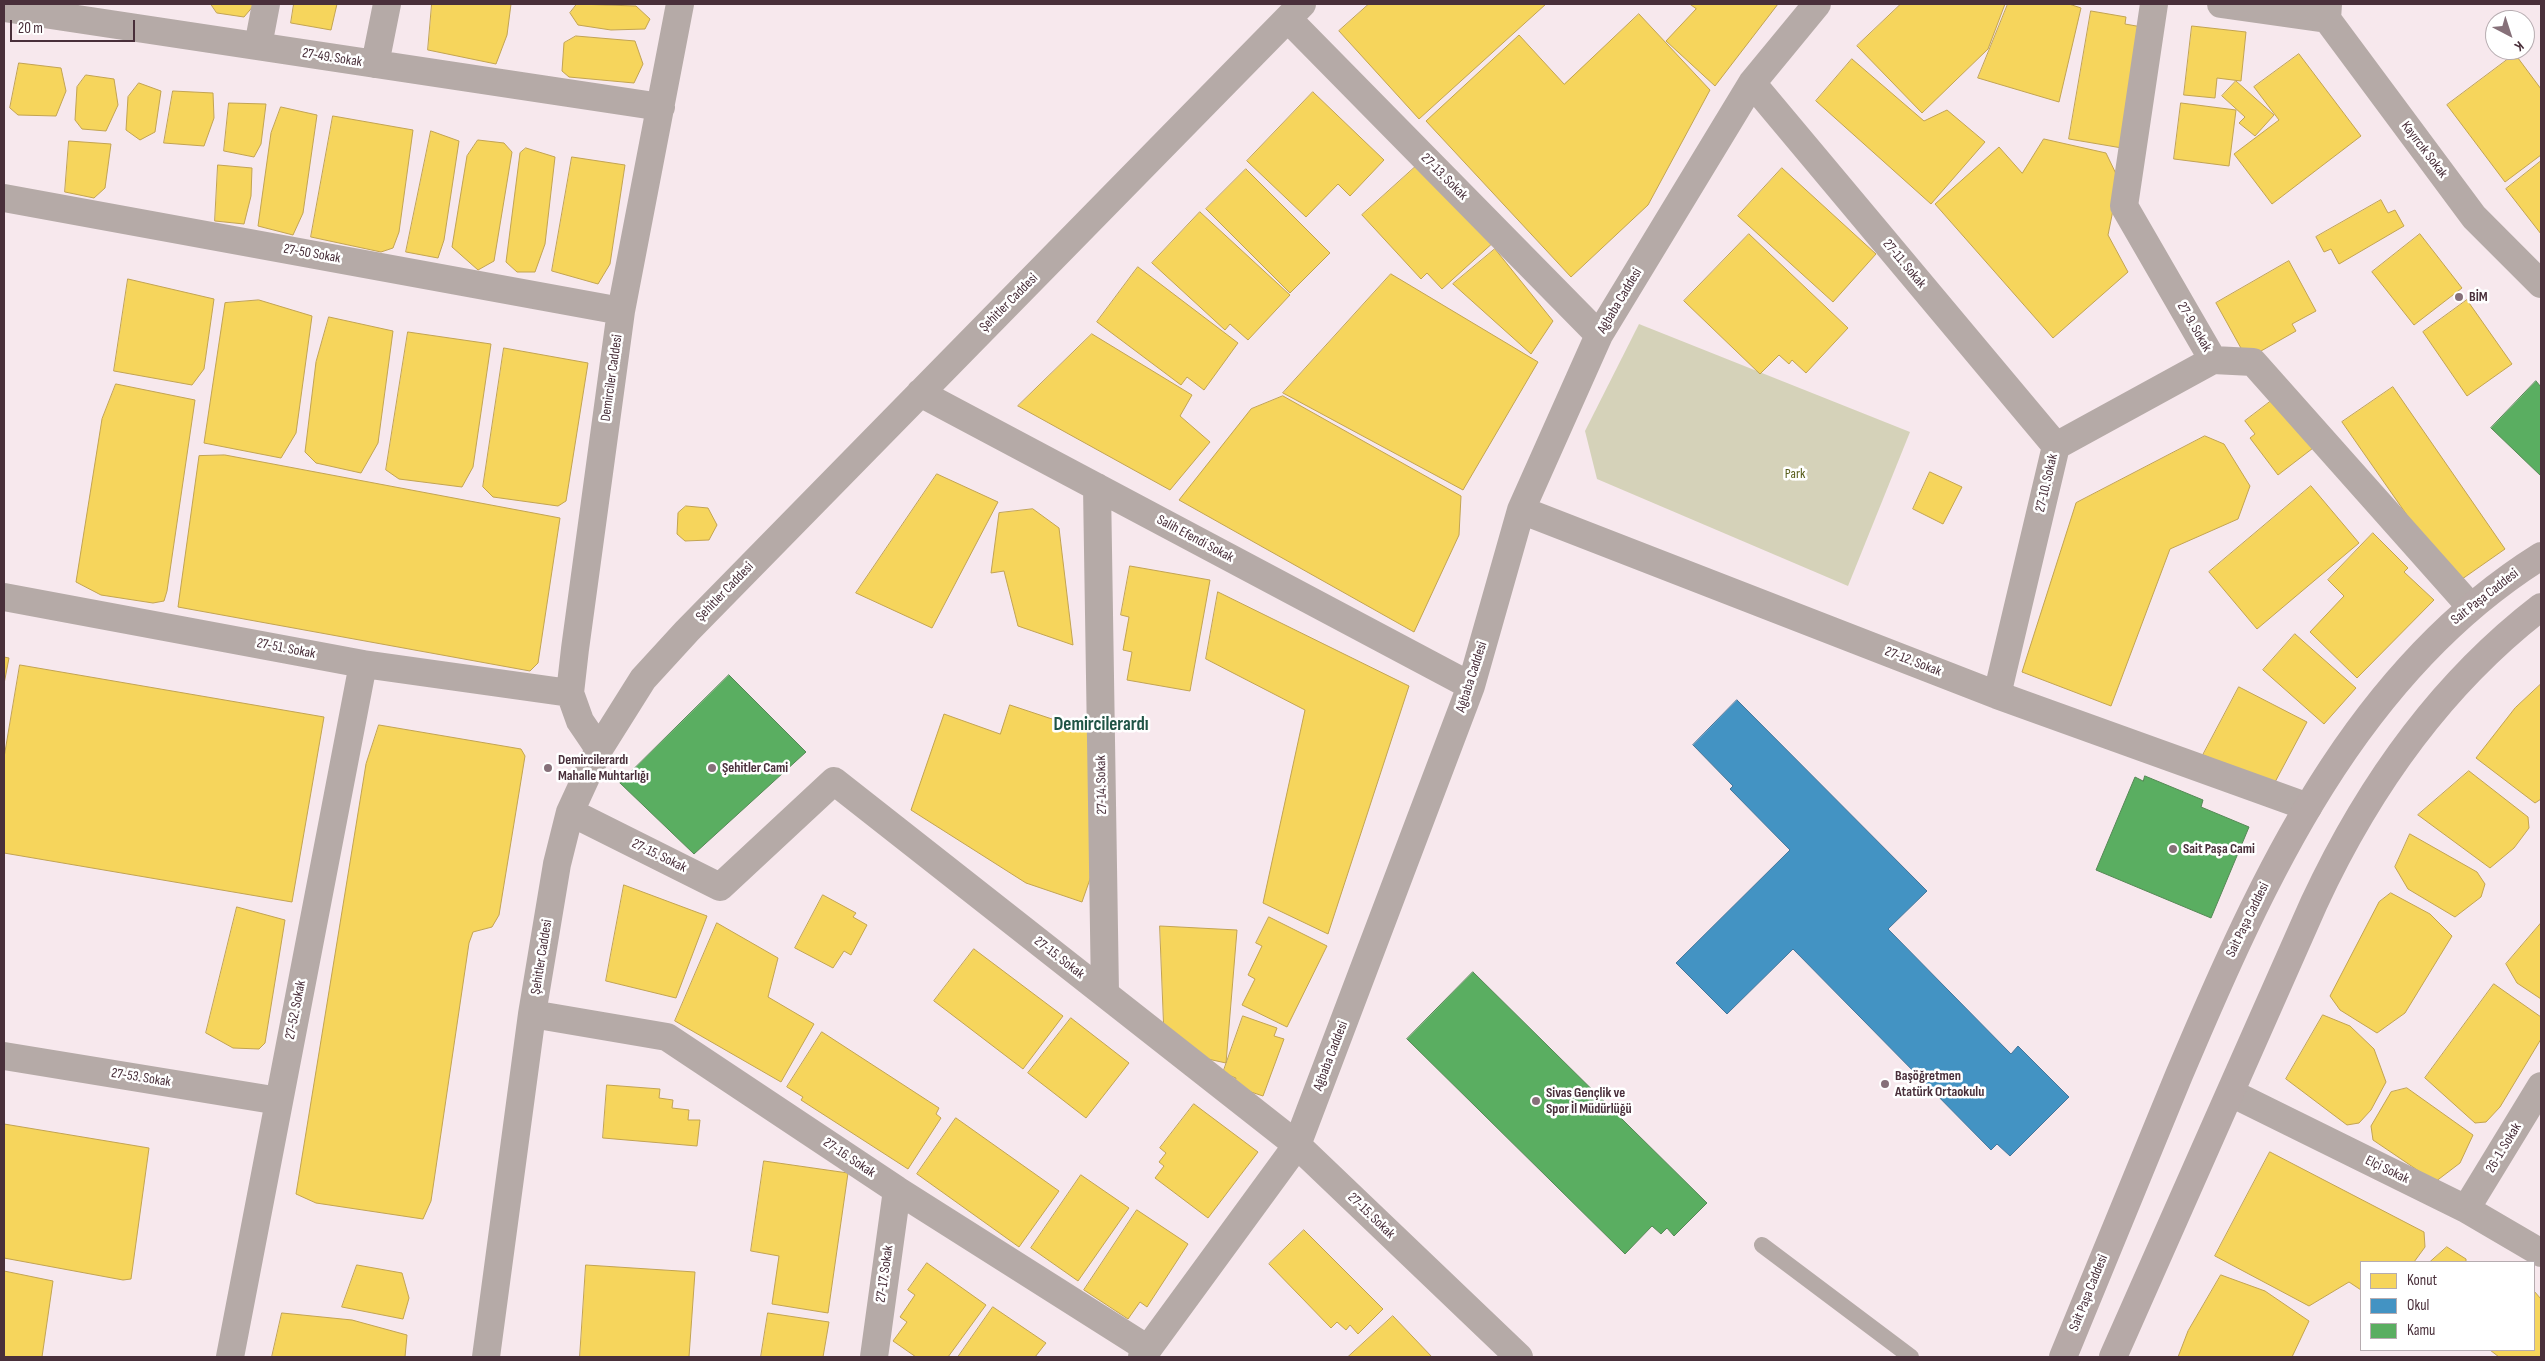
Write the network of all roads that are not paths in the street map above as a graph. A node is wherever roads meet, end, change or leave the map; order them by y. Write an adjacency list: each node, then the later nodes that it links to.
1 (266, 4): 10 (street)
2 (387, 4): 11 (street)
3 (680, 4): 13 (street, Demirciler Caddesi)
4 (1817, 4): 12 (street, Ağbaba Caddesi)
5 (2154, 4): 18 (street, 27-9. Sokak)
6 (2220, 4): 9 (street)
7 (4, 8): 10 (street, 27-49. Sokak)
8 (1295, 11): 17 (street, 27-13. Sokak); 19 (street, Şehitler Caddesi)
9 (2327, 11): 15 (street, Kayırcık Sokak)
10 (258, 46): 11 (street, 27-49. Sokak)
11 (375, 64): 13 (street, 27-49. Sokak)
12 (1752, 83): 17 (street, Ağbaba Caddesi); 20 (street, 27-11. Sokak)
13 (661, 108): 16 (street, Demirciler Caddesi)
14 (4, 198): 16 (street, 27-50 Sokak)
15 (2541, 284)
16 (621, 311): 29 (street, Demirciler Caddesi)
17 (1599, 335): 22 (street, Ağbaba Caddesi)
18 (2213, 360): 20 (street, 27-10. Sokak); 25 (street, 27-9. Sokak)
19 (920, 393): 21 (street, Salih Efendi Sokak); 31 (street, Şehitler Caddesi)
20 (2056, 446): 30 (street, 27-10. Sokak)
21 (1097, 487): 28 (street, Salih Efendi Sokak); 34 (street, 27-14. Sokak)
22 (1521, 510): 28 (street, Ağbaba Caddesi); 30 (street, 27-12. Sokak)
23 (2541, 556): 25 (street, Sait Paşa Caddesi)
24 (4, 597): 27 (street, 27-51. Sokak)
25 (2470, 606): 32 (street, Sait Paşa Caddesi)
26 (2541, 607): 38 (street)
27 (363, 664): 29 (street, 27-51. Sokak); 39 (street, 27-52. Sokak)
28 (1471, 686): 40 (street, Ağbaba Caddesi)
29 (570, 693): 31 (street, Demirciler Caddesi)
30 (1997, 695): 32 (street, 27-12. Sokak)
31 (599, 749): 33 (street, Şehitler Caddesi)
32 (2308, 806): 51 (street, Sait Paşa Caddesi)
33 (570, 812): 34 (street, 27-15. Sokak); 35 (street, Şehitler Caddesi)
34 (1105, 993): 40 (street, 27-15. Sokak)
35 (532, 1014): 41 (street, 27-16. Sokak); 47 (street, Şehitler Caddesi)
36 (4, 1056): 39 (street, 27-53. Sokak)
37 (2541, 1086): 42 (street, 26-1. Sokak)
38 (2231, 1092): 42 (street, Elçi Sokak); 52 (street)
39 (279, 1101): 46 (street, 27-52. Sokak)
40 (1297, 1145): 45 (street, Ağbaba Caddesi); 49 (street, 27-15. Sokak)
41 (897, 1190): 45 (street, 27-16. Sokak); 48 (street, 27-17. Sokak)
42 (2466, 1209): 44 (street, Elçi Sokak)
43 (1762, 1245): 50 (lane)
44 (2541, 1253)
45 (1145, 1353)
46 (230, 1357)
47 (486, 1357)
48 (874, 1357)
49 (1519, 1357)
50 (1911, 1357)
51 (2063, 1357)
52 (2113, 1357)

